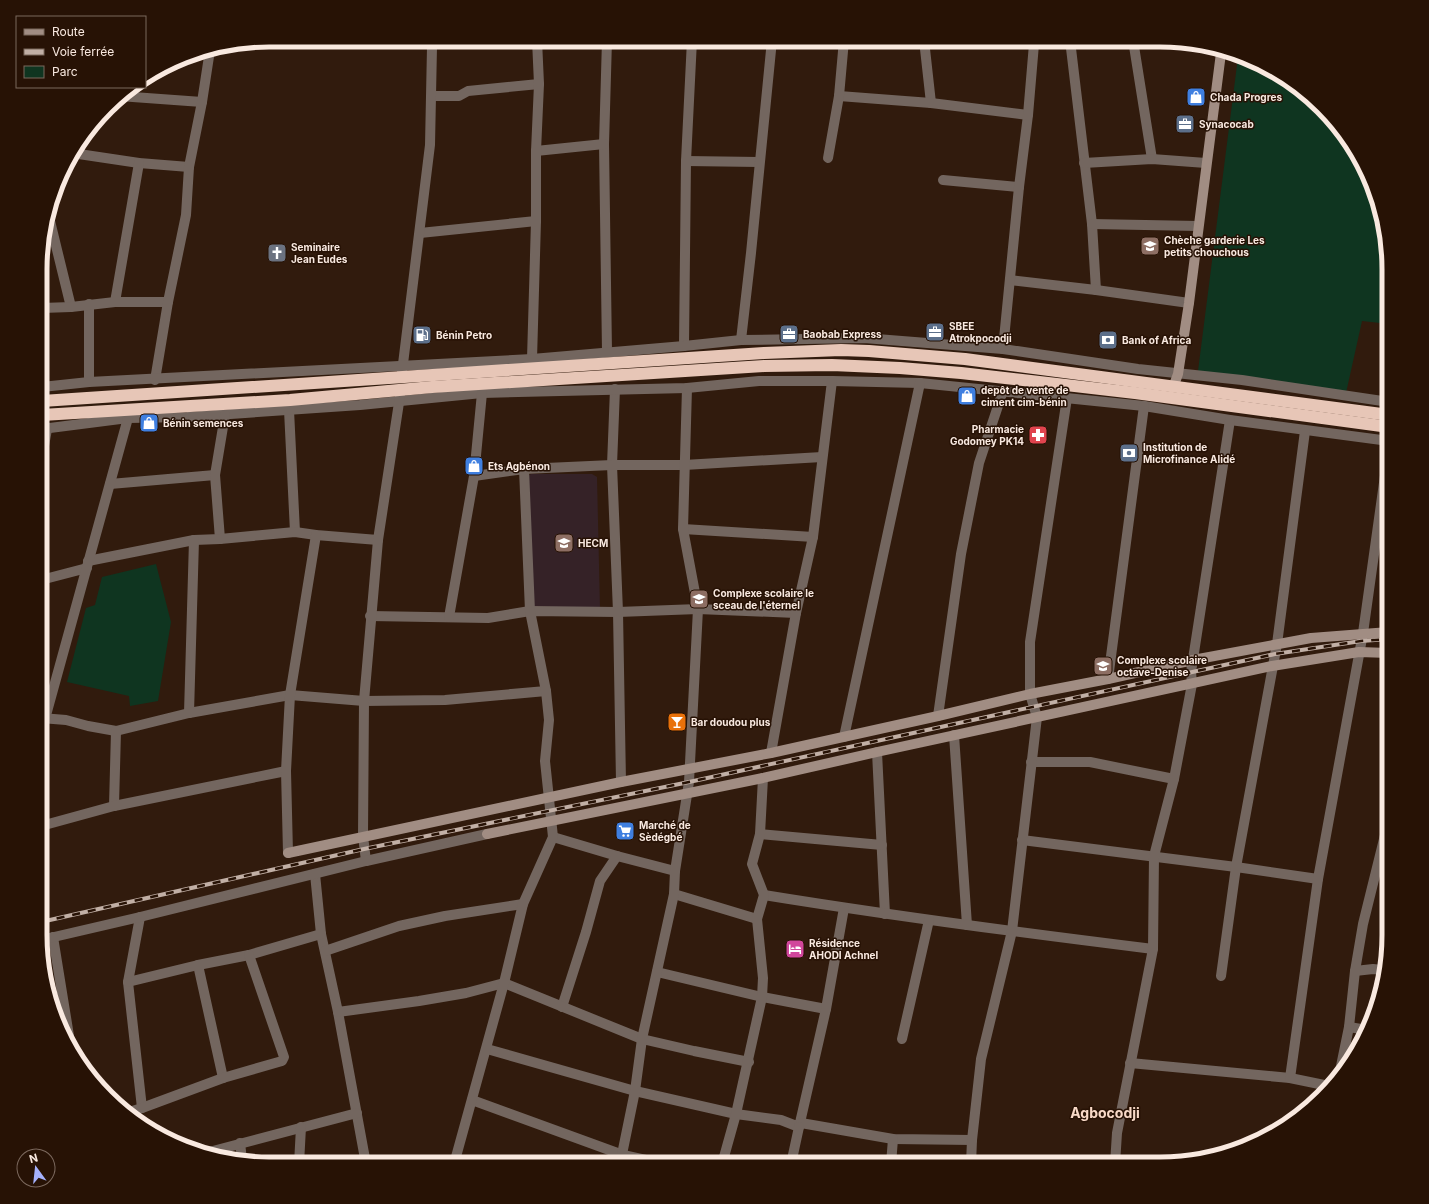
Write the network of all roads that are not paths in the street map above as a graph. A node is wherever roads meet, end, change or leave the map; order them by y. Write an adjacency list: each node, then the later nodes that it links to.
1 (432, 47): 14 (street)
2 (537, 47): 13 (street)
3 (607, 47): 20 (street)
4 (692, 47): 25 (street)
5 (771, 47): 26 (street)
6 (843, 47): 15 (street)
7 (925, 47): 18 (street)
8 (1034, 47): 19 (street)
9 (1071, 47): 28 (street)
10 (1134, 47): 24 (street)
11 (209, 56): 17 (street)
12 (1221, 56): 29 (main road)
13 (539, 84): 14 (street); 21 (street)
14 (432, 96): 37 (street)
15 (839, 96): 18 (street); 23 (street)
16 (129, 97): 17 (street)
17 (202, 102): 30 (street)
18 (931, 103): 19 (street)
19 (1028, 114): 32 (street)
20 (604, 144): 21 (street); 49 (street)
21 (536, 151): 33 (street)
22 (79, 154): 27 (street)
23 (828, 158)
24 (1152, 159): 28 (street); 29 (street)
25 (686, 161): 26 (street); 47 (street)
26 (759, 162): 46 (street)
27 (139, 163): 30 (street); 40 (street)
28 (1084, 163): 35 (street)
29 (1206, 163): 36 (main road)
30 (189, 166): 41 (street)
31 (943, 180): 32 (street)
32 (1018, 187): 38 (street)
33 (536, 221): 37 (street); 50 (street)
34 (52, 224): 44 (street)
35 (1092, 224): 36 (street); 39 (street)
36 (1198, 226): 42 (main road)
37 (420, 233): 56 (street)
38 (1010, 280): 39 (street); 48 (street)
39 (1096, 290): 42 (street)
40 (114, 302): 41 (street); 43 (street)
41 (168, 302): 51 (street)
42 (1189, 303): 52 (main road)
43 (89, 304): 44 (street); 54 (street)
44 (72, 306): 45 (street)
45 (47, 308)
46 (741, 340): 47 (street); 48 (street)
47 (684, 346): 49 (street)
48 (1003, 349): 52 (street)
49 (607, 352): 50 (street)
50 (532, 359): 56 (street)
51 (155, 380): 54 (street); 56 (street)
52 (1176, 380): 56 (highway); 64 (street); 67 (highway)
53 (832, 381): 55 (street); 58 (street); 76 (street)
54 (89, 382): 57 (street)
55 (920, 383): 60 (street); 119 (street)
56 (401, 384): 61 (street); 63 (highway); 66 (street); 68 (highway); 72 (highway); 90 (street)
57 (47, 386)
58 (687, 388): 59 (street); 78 (street)
59 (615, 389): 61 (street); 77 (street)
60 (1003, 391): 62 (street); 114 (street)
61 (482, 394): 81 (street)
62 (1067, 398): 65 (street); 109 (street)
63 (47, 401)
64 (1382, 401)
65 (1144, 406): 71 (street); 106 (street)
66 (289, 410): 69 (street); 85 (street)
67 (1382, 414)
68 (47, 415)
69 (225, 415): 70 (street); 80 (street)
70 (128, 418): 73 (street); 82 (street)
71 (1230, 420): 74 (street); 104 (street)
72 (1382, 426)
73 (47, 429)
74 (1305, 431): 75 (street); 101 (street)
75 (1382, 441)
76 (822, 457): 78 (street); 87 (street)
77 (612, 465): 78 (street); 79 (street); 95 (street)
78 (684, 465): 84 (street)
79 (524, 470): 81 (street); 94 (street)
80 (215, 475): 82 (street); 88 (street)
81 (474, 476): 98 (street)
82 (110, 484): 91 (street)
83 (1382, 497): 100 (street)
84 (683, 529): 87 (street); 93 (street)
85 (295, 532): 86 (street); 88 (street)
86 (316, 535): 90 (street); 110 (street)
87 (813, 538): 96 (street)
88 (220, 539): 89 (street)
89 (194, 540): 91 (street); 113 (street)
90 (378, 540): 97 (street)
91 (88, 565): 92 (street); 112 (street)
92 (47, 578)
93 (698, 609): 95 (street); 96 (street); 123 (street)
94 (530, 611): 95 (street); 98 (street); 108 (street)
95 (618, 612): 127 (street)
96 (796, 613): 121 (street)
97 (370, 616): 98 (street); 111 (street)
98 (449, 617)
99 (1382, 632): 100 (main road)
100 (1363, 633): 101 (main road); 102 (street)
101 (1277, 644): 104 (main road); 105 (street)
102 (1358, 652): 103 (main road); 105 (main road); 147 (street)
103 (1382, 653)
104 (1193, 660): 106 (main road); 107 (street)
105 (1272, 666): 107 (main road); 144 (street)
106 (1108, 679): 109 (main road)
107 (1192, 684): 115 (main road); 126 (street)
108 (546, 691): 111 (street); 129 (street)
109 (1030, 694): 114 (main road); 115 (street)
110 (290, 695): 111 (street); 113 (street); 124 (street)
111 (364, 701): 135 (street)
112 (47, 704)
113 (189, 714): 117 (street)
114 (938, 716): 119 (main road)
115 (1037, 717): 118 (main road); 122 (street)
116 (47, 718): 117 (street)
117 (116, 731): 130 (street)
118 (954, 735): 120 (main road); 156 (street)
119 (844, 737): 121 (main road)
120 (877, 752): 125 (main road); 138 (street)
121 (772, 753): 123 (main road)
122 (1031, 762): 126 (street); 137 (street)
123 (689, 769): 127 (main road); 128 (street)
124 (286, 771): 130 (street); 140 (street)
125 (763, 778): 128 (main road); 134 (street)
126 (1174, 779): 142 (street)
127 (621, 782): 129 (main road)
128 (687, 794): 131 (main road); 145 (street)
129 (549, 797): 131 (street); 135 (main road)
130 (114, 806): 132 (street)
131 (551, 822): 133 (main road); 136 (street)
132 (47, 824)
133 (487, 834): 143 (street)
134 (760, 834): 138 (street); 149 (street)
135 (363, 836): 140 (main road); 143 (street)
136 (553, 837): 141 (street); 150 (street)
137 (1022, 840): 142 (street); 157 (street)
138 (882, 845): 152 (street)
139 (1382, 847): 166 (street)
140 (288, 853)
141 (616, 856): 145 (street); 172 (street)
142 (1154, 856): 144 (street); 161 (street)
143 (366, 861): 146 (street)
144 (1236, 867): 147 (street); 168 (street)
145 (675, 871): 148 (street)
146 (315, 874): 153 (street); 158 (street)
147 (1318, 879): 185 (street)
148 (674, 894): 154 (street); 167 (street)
149 (764, 895): 151 (street); 154 (street)
150 (522, 904): 162 (street); 170 (street)
151 (844, 908): 152 (street); 173 (street)
152 (885, 914): 155 (street)
153 (140, 917): 159 (street); 169 (street)
154 (757, 919): 171 (street)
155 (929, 920): 156 (street); 179 (street)
156 (967, 925): 157 (street)
157 (1012, 931): 161 (street); 196 (street)
158 (321, 934): 162 (street); 163 (street)
159 (53, 937): 160 (street); 176 (street)
160 (47, 938)
161 (1153, 949): 183 (street)
162 (325, 951): 174 (street)
163 (249, 955): 164 (street); 184 (street)
164 (198, 965): 169 (street); 184 (street)
165 (1379, 970): 166 (street)
166 (1355, 971): 175 (street)
167 (657, 972): 171 (street); 178 (street)
168 (1222, 976)
169 (128, 982): 189 (street)
170 (504, 983): 172 (street); 174 (street); 180 (street)
171 (762, 997): 173 (street); 181 (street)
172 (562, 1006): 178 (street)
173 (826, 1009): 193 (street)
174 (338, 1012): 191 (street)
175 (1349, 1027): 177 (street); 182 (street)
176 (68, 1028)
177 (1361, 1029)
178 (642, 1039): 181 (street); 187 (street)
179 (902, 1039)
180 (487, 1049): 187 (street); 188 (street)
181 (748, 1062): 192 (street)
182 (1342, 1062)
183 (1130, 1063): 185 (street); 209 (street)
184 (223, 1078): 189 (street)
185 (1290, 1078): 186 (street)
186 (1323, 1085)
187 (635, 1091): 192 (street); 204 (street)
188 (472, 1100): 202 (street); 203 (street)
189 (142, 1108): 190 (street)
190 (134, 1111)
191 (357, 1113): 194 (street); 201 (street)
192 (736, 1114): 193 (street); 205 (street)
193 (800, 1125): 195 (street); 206 (street)
194 (301, 1127): 197 (street); 200 (street)
195 (893, 1139): 196 (street); 207 (street)
196 (972, 1140): 208 (street)
197 (240, 1144): 198 (street); 199 (street)
198 (216, 1150)
199 (241, 1155)
200 (299, 1157)
201 (365, 1157)
202 (456, 1157)
203 (617, 1157)
204 (622, 1157)
205 (724, 1157)
206 (793, 1157)
207 (892, 1157)
208 (972, 1157)
209 (1115, 1157)

